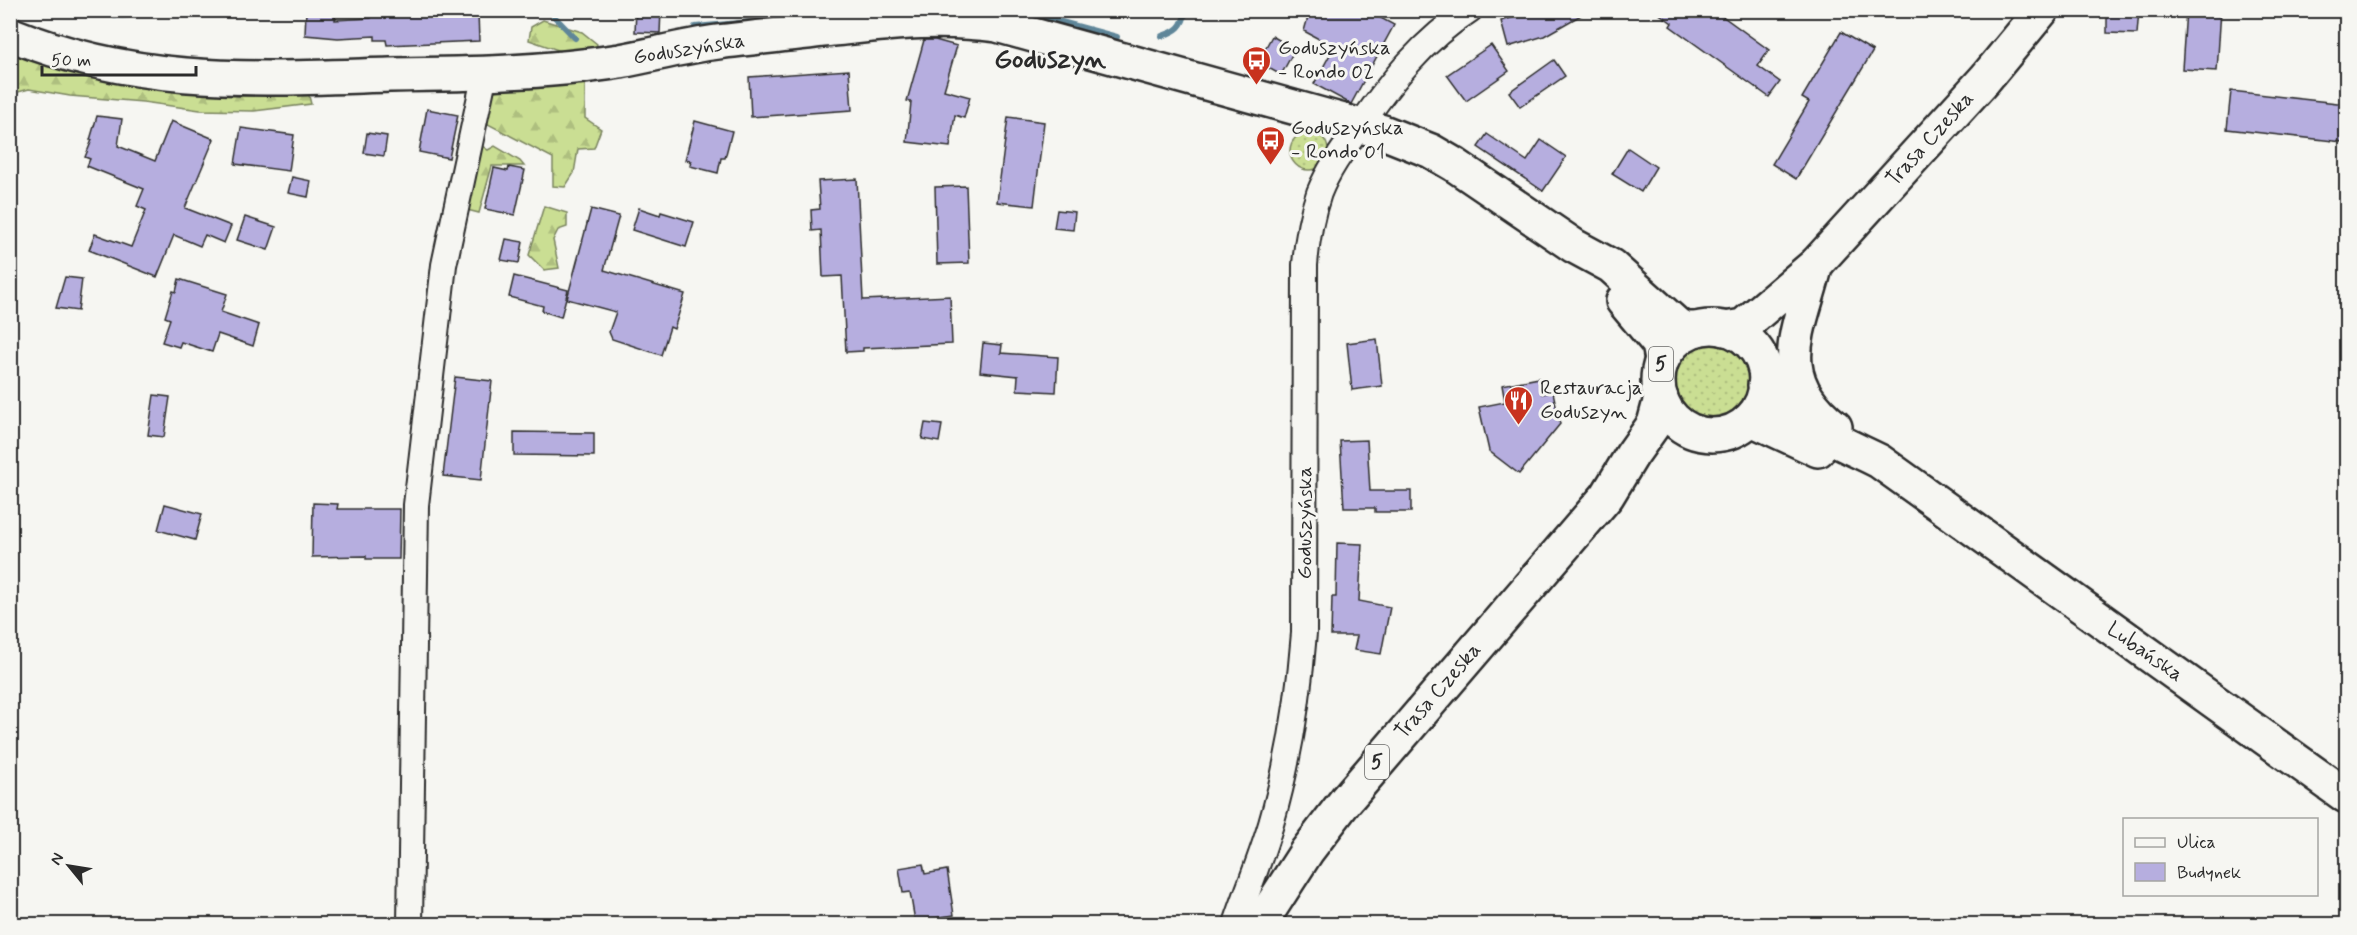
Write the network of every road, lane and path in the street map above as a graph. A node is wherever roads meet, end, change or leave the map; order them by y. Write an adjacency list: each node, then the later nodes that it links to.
1 (1470, 10): 5 (street, Goduszyńska)
2 (2042, 10): 7 (street, Trasa Czeska / 5)
3 (10, 34): 4 (street, Goduszyńska)
4 (485, 73): 5 (street, Goduszyńska); 18 (street)
5 (1360, 125): 6 (street, Goduszyńska); 19 (street, Goduszyńska)
6 (1574, 246): 8 (street, Goduszyńska); 9 (street, Goduszyńska)
7 (1816, 264): 8 (street, Trasa Czeska / 5); 10 (street, Trasa Czeska / 5); 14 (street)
8 (1711, 329): 9 (street, 5); 10 (street)
9 (1662, 360): 11 (street, 5)
10 (1764, 374): 12 (street, 5); 14 (street, Lubańska)
11 (1661, 398): 13 (street, 5); 15 (street, Trasa Czeska / 5)
12 (1748, 421): 13 (street, 5); 16 (street, Lubańska)
13 (1696, 433): 15 (street, Trasa Czeska / 5)
14 (1879, 462): 16 (street, Lubańska)
15 (1607, 496): 20 (street, Trasa Czeska / 5)
16 (1942, 508): 17 (street, Lubańska)
17 (2346, 796)
18 (410, 924)
19 (1236, 924)
20 (1260, 924)

